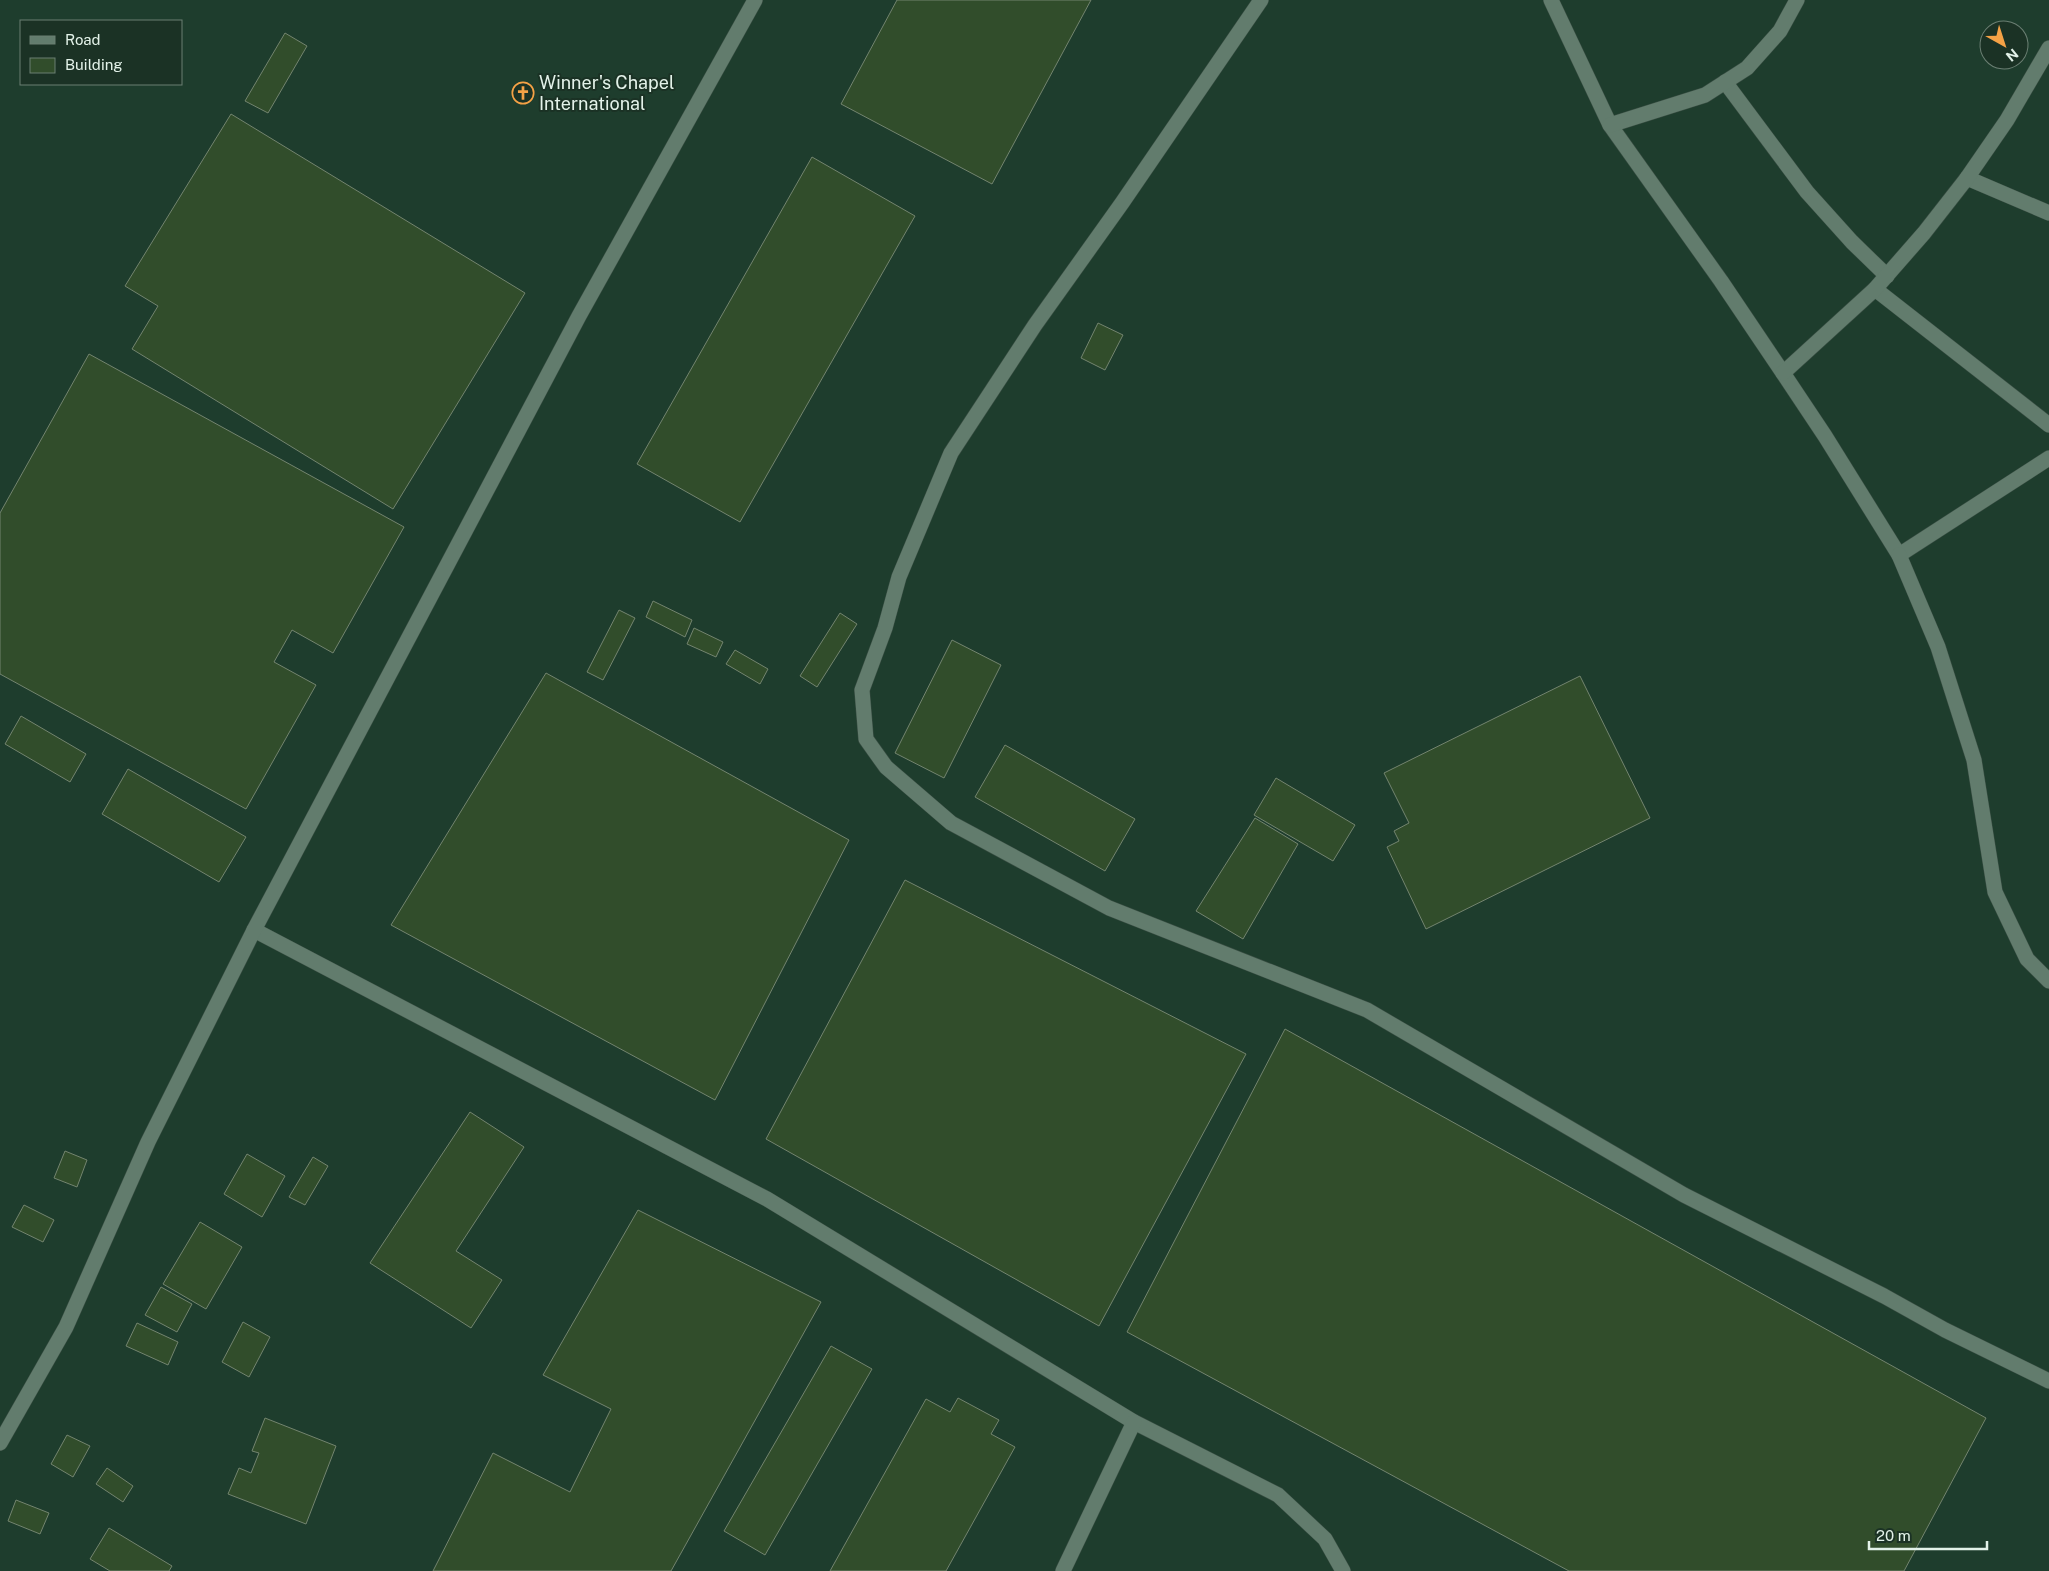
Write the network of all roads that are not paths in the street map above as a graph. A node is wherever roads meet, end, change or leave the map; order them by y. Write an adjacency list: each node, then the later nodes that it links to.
1 (756, 0): 17 (street)
2 (1261, 0): 19 (street)
3 (1551, 0): 8 (street)
4 (1797, 0): 7 (street)
5 (2049, 48): 6 (street)
6 (2043, 69): 9 (street)
7 (1725, 82): 8 (street); 11 (street)
8 (1610, 125): 13 (street)
9 (1967, 178): 10 (street); 11 (street)
10 (2049, 213)
11 (1887, 276): 12 (street)
12 (1875, 289): 13 (street); 14 (street)
13 (1783, 373): 16 (street)
14 (2049, 425)
15 (2049, 458): 16 (street)
16 (1899, 555): 18 (street)
17 (254, 930): 20 (street); 21 (street)
18 (2049, 981)
19 (2049, 1381)
20 (1134, 1422): 22 (street); 23 (street)
21 (0, 1443)
22 (1063, 1571)
23 (1343, 1571)

